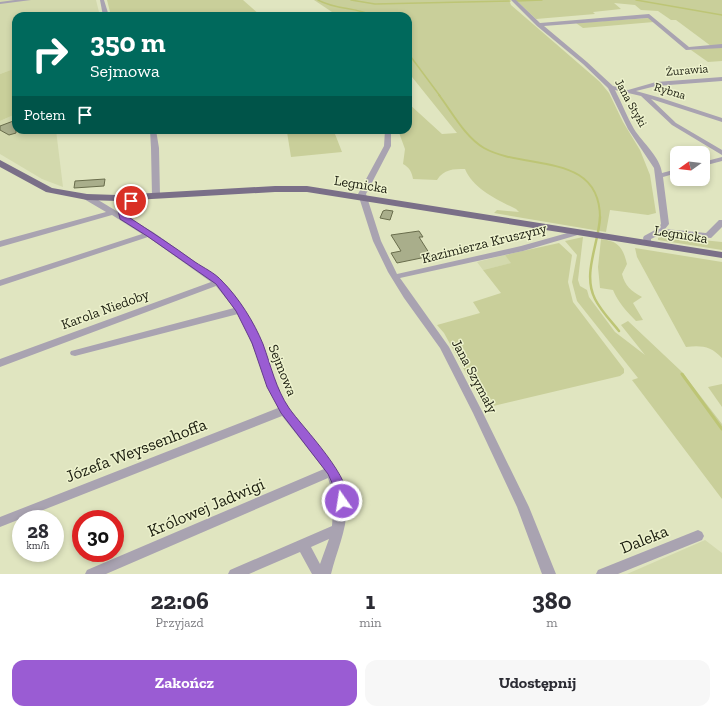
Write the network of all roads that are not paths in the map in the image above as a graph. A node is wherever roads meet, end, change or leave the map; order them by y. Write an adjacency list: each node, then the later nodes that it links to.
1 (29, 0): 4 (street)
2 (102, 0): 5 (street)
3 (513, 0): 6 (street, Jana Styki)
4 (0, 4)
5 (105, 12)
6 (539, 26): 7 (street); 9 (street, Jana Styki)
7 (722, 46)
8 (722, 79): 10 (street, Żurawia)
9 (610, 87): 10 (street, Rybna); 20 (street, Jana Styki)
10 (630, 91): 11 (street, Rybna)
11 (644, 95): 12 (street, Rybna); 15 (street)
12 (722, 120)
13 (153, 134): 21 (street)
14 (389, 134): 24 (street)
15 (722, 153)
16 (722, 159): 17 (street)
17 (710, 162)
18 (0, 163): 22 (main road, Legnicka)
19 (670, 173): 20 (street)
20 (660, 176): 28 (street, Jana Styki)
21 (156, 196): 23 (main road, Legnicka); 24 (main road, Legnicka)
22 (87, 197): 23 (main road, Legnicka); 25 (street, Sejmowa)
23 (144, 197): 26 (street)
24 (363, 198): 29 (main road, Legnicka); 34 (street, Jana Szymały)
25 (114, 212): 26 (street, Sejmowa); 32 (street)
26 (123, 218): 30 (street, Sejmowa)
27 (722, 222): 28 (street)
28 (660, 231): 31 (street)
29 (581, 232): 31 (main road, Legnicka); 34 (street, Kazimierza Kruszyny)
30 (150, 234): 35 (street, Sejmowa); 36 (street)
31 (648, 243): 33 (main road, Legnicka)
32 (0, 244)
33 (722, 255)
34 (395, 277): 50 (street, Jana Szymały)
35 (219, 282): 37 (street, Sejmowa); 39 (street, Karola Niedoby)
36 (0, 283)
37 (240, 310): 38 (street); 40 (street, Sejmowa)
38 (75, 353)
39 (0, 362)
40 (285, 410): 41 (street, Sejmowa); 42 (street, Józefa Weyssenhoffa)
41 (332, 472): 43 (street, Sejmowa); 46 (street, Królowej Jadwigi)
42 (0, 522)
43 (337, 530): 45 (street); 49 (street, Sejmowa)
44 (698, 536): 51 (street, Daleka)
45 (304, 545): 47 (street); 48 (street)
46 (92, 574)
47 (235, 574)
48 (319, 574)
49 (324, 574)
50 (549, 574)
51 (603, 574)

